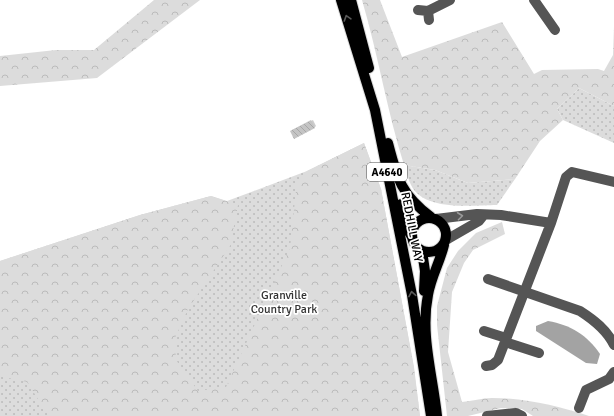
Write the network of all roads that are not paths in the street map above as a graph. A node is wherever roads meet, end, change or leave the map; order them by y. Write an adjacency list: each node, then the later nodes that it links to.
1 (341, 0): 7 (main road, REDHILL WAY / A4640, one-way to 1)
2 (351, 0): 10 (main road, REDHILL WAY / A4640)
3 (450, 0): 5 (street)
4 (534, 0): 6 (street)
5 (425, 14)
6 (554, 30)
7 (389, 182): 12 (main road, A4640); 20 (main road, REDHILL WAY / A4640, one-way to 7)
8 (614, 182): 11 (street)
9 (483, 216): 10 (street, one-way to 9); 11 (street); 13 (street)
10 (434, 218): 12 (main road); 13 (main road, A4640)
11 (552, 223): 16 (street)
12 (412, 237): 14 (main road, A4640)
13 (445, 242): 14 (main road); 27 (main road, REDHILL WAY)
14 (422, 251): 20 (main road, A4640)
15 (488, 279): 16 (street)
16 (524, 292): 18 (street); 19 (street)
17 (484, 331): 18 (street)
18 (505, 340): 21 (street); 22 (street)
19 (614, 345)
20 (421, 346): 26 (main road, REDHILL WAY / A4640)
21 (539, 353)
22 (486, 366)
23 (614, 372): 24 (street)
24 (578, 408)
25 (499, 415): 28 (street); 29 (street)
26 (430, 416)
27 (437, 416)
28 (487, 416)
29 (522, 416)

